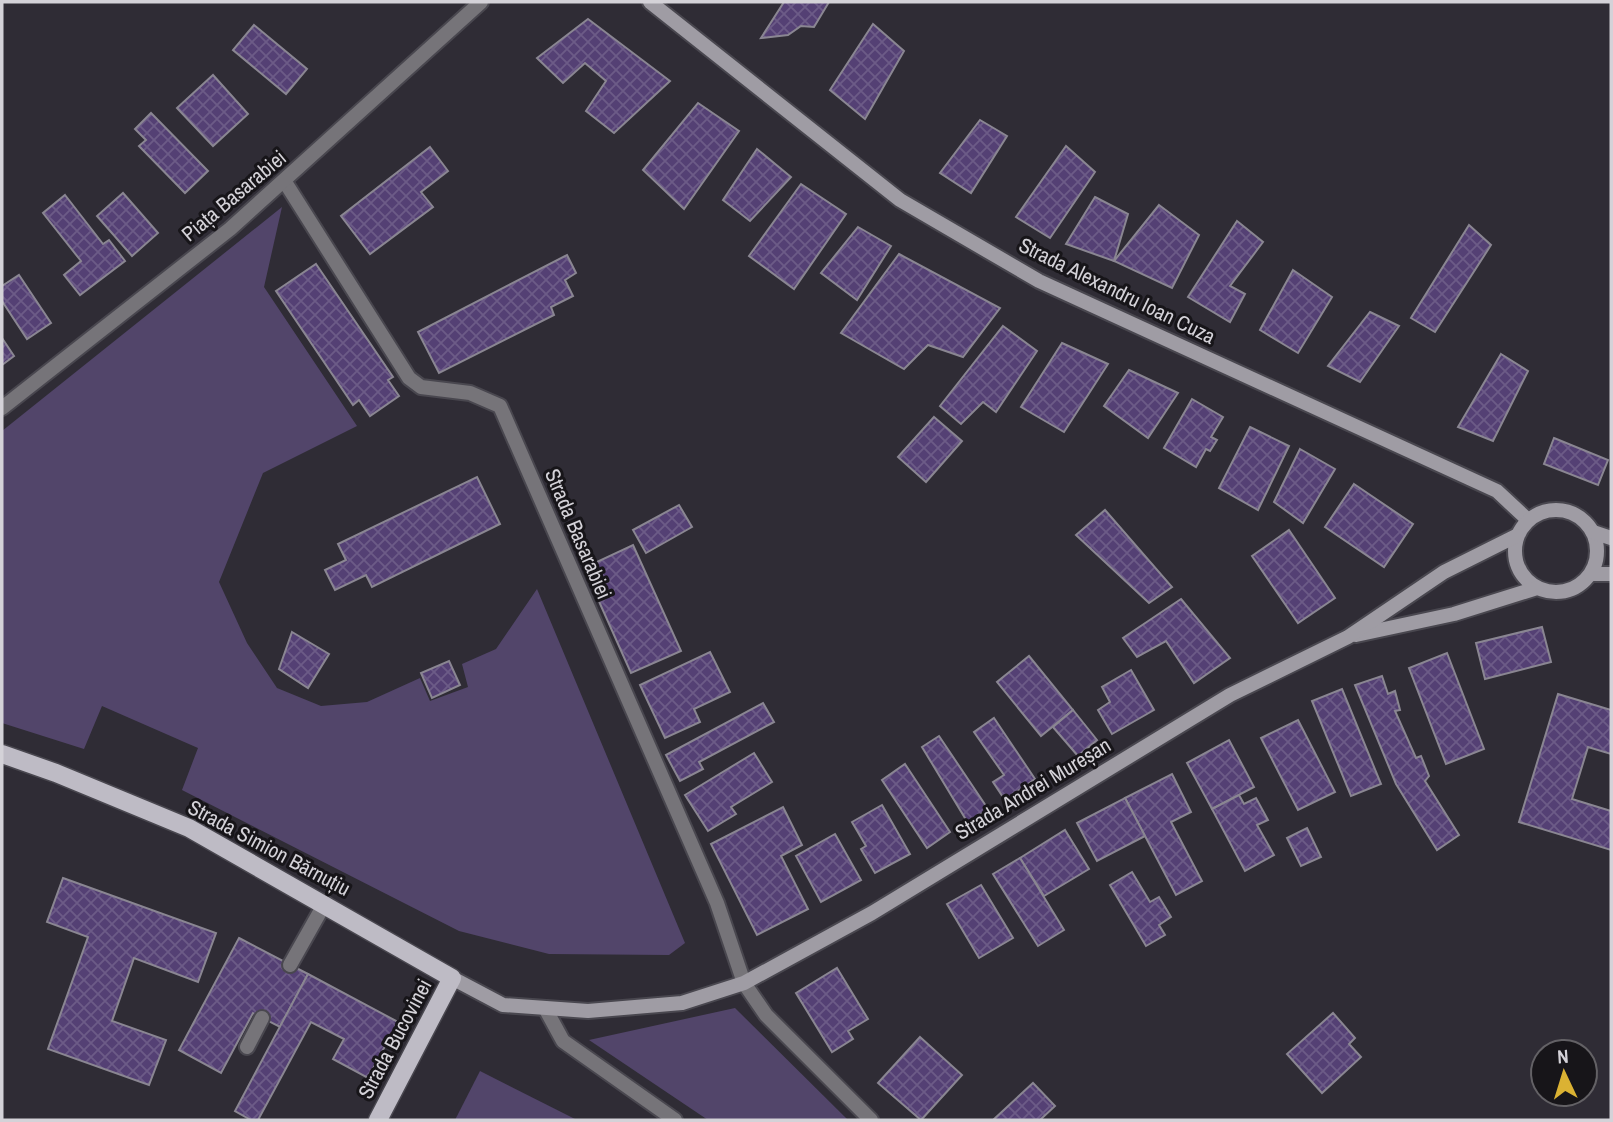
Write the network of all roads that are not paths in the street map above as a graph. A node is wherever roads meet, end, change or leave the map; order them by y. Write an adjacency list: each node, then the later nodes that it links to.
1 (481, 2): 3 (street, Piața Basarabiei)
2 (650, 2): 5 (main road, Strada Alexandru Ioan Cuza)
3 (285, 181): 4 (street, Piața Basarabiei); 17 (street, Strada Basarabiei)
4 (2, 408)
5 (1528, 520): 6 (main road); 7 (main road)
6 (1594, 532): 8 (main road); 9 (main road)
7 (1516, 536): 11 (main road); 12 (main road, Strada Andrei Mureșan)
8 (1611, 538)
9 (1591, 574): 10 (main road); 11 (main road)
10 (1611, 574)
11 (1537, 589): 12 (main road, Strada Andrei Mureșan)
12 (1348, 637): 17 (main road, Strada Andrei Mureșan)
13 (2, 754): 14 (main road, Strada Simion Bărnuțiu)
14 (324, 903): 15 (street); 16 (main road, Strada Simion Bărnuțiu)
15 (290, 965)
16 (452, 978): 18 (main road, Strada Simion Bărnuțiu); 21 (main road, Strada Bucovinei)
17 (744, 983): 18 (main road); 23 (street, Strada Basarabiei)
18 (545, 1008): 22 (street)
19 (262, 1018): 20 (street)
20 (247, 1047)
21 (378, 1120)
22 (676, 1120)
23 (872, 1120)

